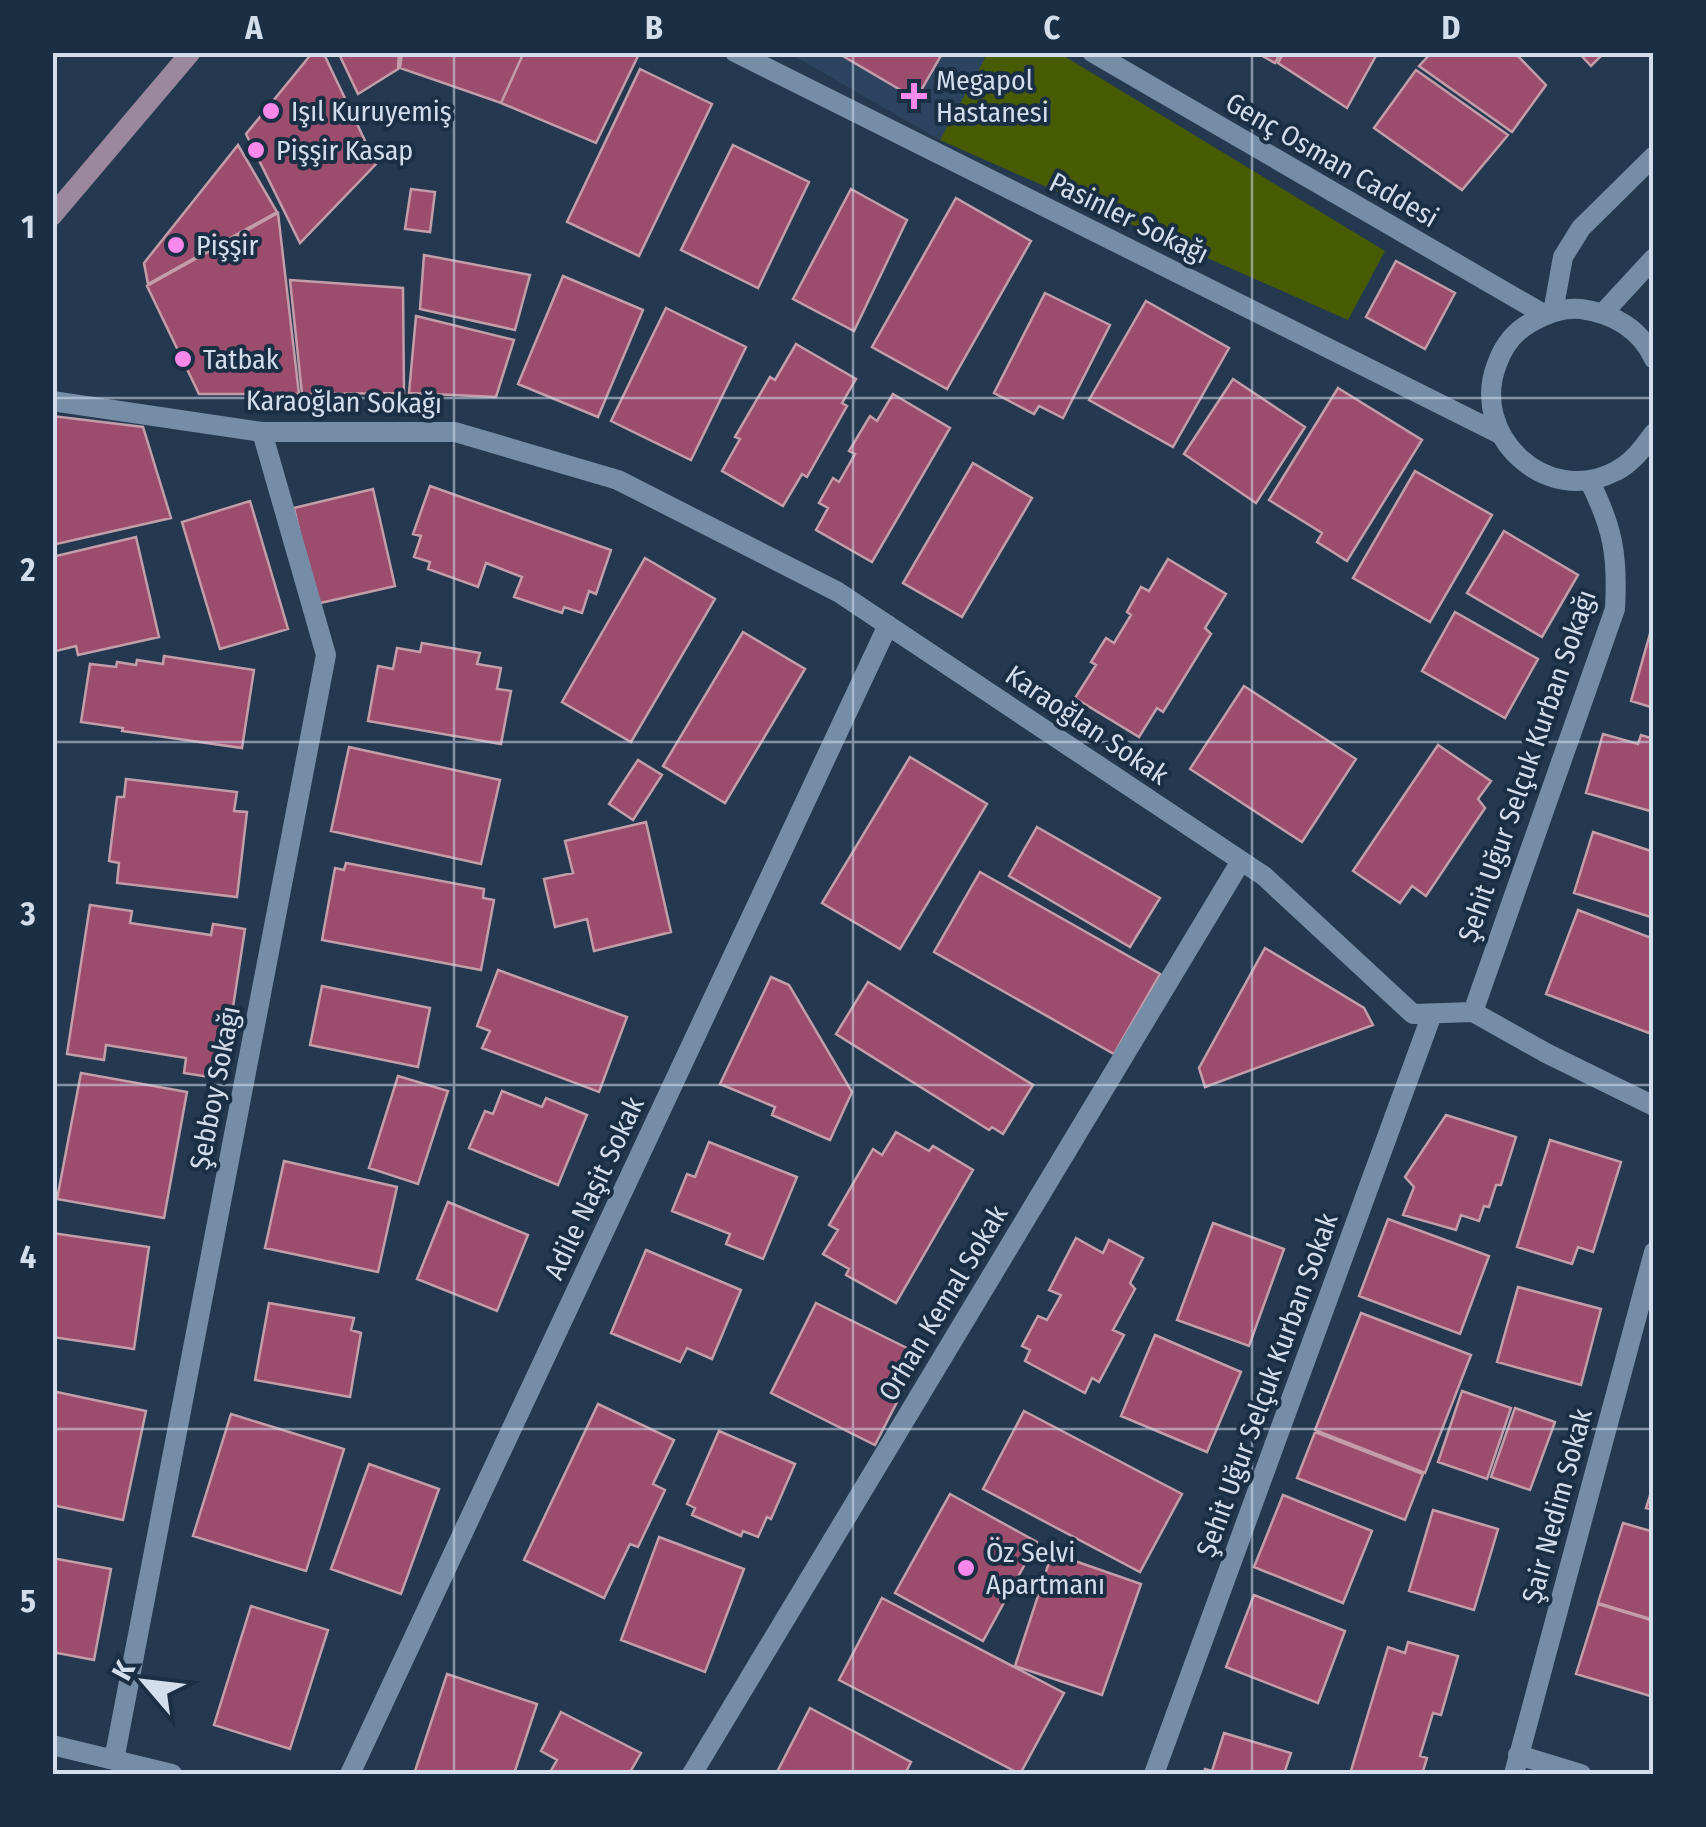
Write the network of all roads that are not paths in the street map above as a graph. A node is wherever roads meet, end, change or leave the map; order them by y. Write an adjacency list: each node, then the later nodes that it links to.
1 (191, 52): 5 (street)
2 (735, 52): 15 (street, Pasinler Sokağı)
3 (1092, 52): 8 (street, Genç Osman Caddesi)
4 (1654, 156): 8 (street)
5 (52, 216)
6 (1654, 258): 7 (street)
7 (1604, 312): 8 (street); 9 (street)
8 (1549, 314): 15 (street)
9 (1630, 327): 10 (street); 11 (street)
10 (1654, 336)
11 (1654, 359)
12 (52, 400): 13 (street, Karaoğlan Sokağı)
13 (262, 432): 14 (street, Karaoğlan Sokağı); 25 (street, Şebboy Sokağı)
14 (456, 432): 18 (street, Karaoğlan Sokak)
15 (1498, 432): 17 (street)
16 (1654, 434): 17 (street)
17 (1589, 480): 20 (street, Şehit Uğur Selçuk Kurban Sokağı)
18 (888, 625): 19 (street, Karaoğlan Sokak); 28 (street, Adile Naşit Sokak)
19 (1241, 861): 21 (street, Karaoğlan Sokak); 29 (street, Orhan Kemal Sokak)
20 (1473, 1012): 21 (street); 22 (street)
21 (1432, 1014): 30 (street, Şehit Uğur Selçuk Kurban Sokak)
22 (1654, 1106)
23 (1654, 1252): 26 (street, Şair Nedim Sokak)
24 (52, 1745): 25 (street)
25 (114, 1760): 27 (street)
26 (1516, 1765): 31 (street)
27 (172, 1774)
28 (350, 1774)
29 (692, 1774)
30 (1154, 1774)
31 (1581, 1774)

